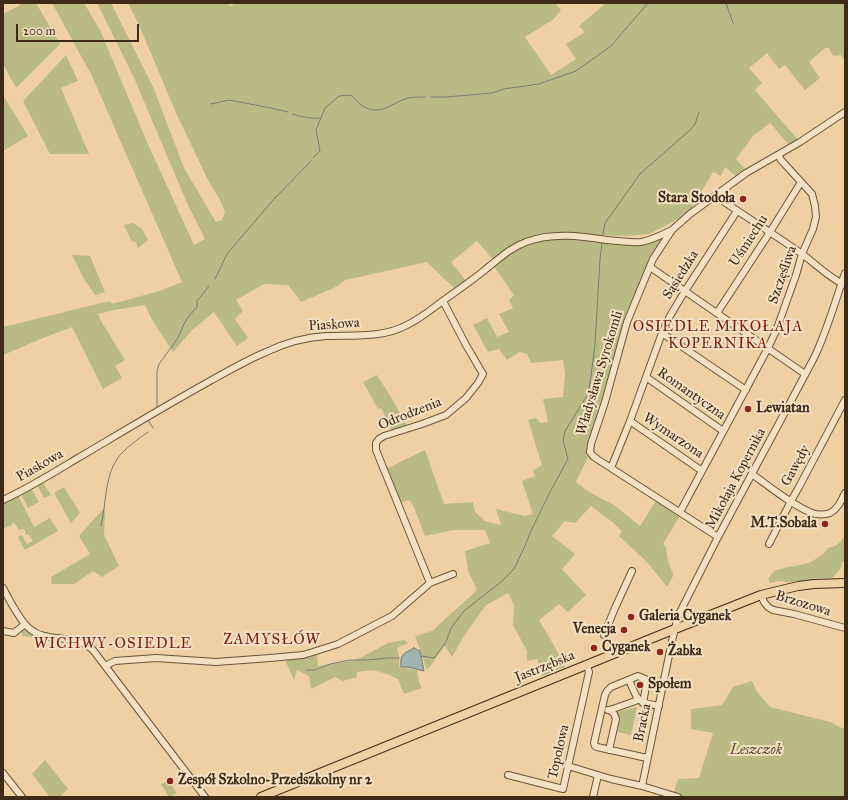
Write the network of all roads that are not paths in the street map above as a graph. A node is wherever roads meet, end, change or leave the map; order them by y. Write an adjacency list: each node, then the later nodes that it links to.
1 (845, 112): 2 (street, Władysława Syrokomli)
2 (778, 155): 3 (street, Szczęśliwa); 4 (street, Władysława Syrokomli)
3 (801, 182): 7 (street, Uśmiechu); 9 (street, Szczęśliwa)
4 (716, 196): 5 (street); 6 (street, Władysława Syrokomli)
5 (737, 211): 7 (street); 13 (street, Sąsiedzka)
6 (672, 230): 8 (street, Władysława Syrokomli); 10 (street, Władysława Syrokomli)
7 (770, 232): 9 (street); 15 (street, Uśmiechu)
8 (653, 238): 14 (street, Piaskowa)
9 (802, 254): 12 (street); 17 (street, Szczęśliwa)
10 (650, 267): 13 (street); 24 (street, Władysława Syrokomli)
11 (845, 273): 12 (street, Mikołaja Kopernika)
12 (843, 284): 18 (street, Mikołaja Kopernika)
13 (685, 291): 15 (street); 16 (street, Sąsiedzka)
14 (443, 301): 28 (street, Piaskowa); 35 (street, Odrodzenia)
15 (717, 313): 17 (street)
16 (662, 333): 19 (street, Sąsiedzka); 20 (street)
17 (768, 348): 18 (street); 20 (street, Szczęśliwa)
18 (805, 374): 26 (street, Mikołaja Kopernika)
19 (646, 377): 22 (street, Sąsiedzka); 23 (street, Romantyczna)
20 (746, 390): 23 (street, Szczęśliwa)
21 (844, 404): 29 (street, Gawędy)
22 (630, 421): 24 (street, Sąsiedzka); 25 (street, Wymarzona)
23 (723, 431): 25 (street, Szczęśliwa)
24 (611, 468): 30 (street, Władysława Syrokomli)
25 (702, 470): 30 (street, Szczęśliwa)
26 (752, 474): 29 (street); 31 (street, Mikołaja Kopernika)
27 (845, 494): 29 (street)
28 (3, 500)
29 (791, 501): 32 (street, Gawędy)
30 (680, 512): 31 (street, Władysława Syrokomli)
31 (718, 537): 41 (street, Mikołaja Kopernika)
32 (769, 544)
33 (632, 572): 43 (street)
34 (453, 574): 35 (street)
35 (430, 583): 45 (street)
36 (845, 583): 38 (main road, Jastrzębska)
37 (3, 588): 39 (street)
38 (761, 595): 40 (street, Brzozowa); 41 (main road, Jastrzębska)
39 (25, 624): 42 (street); 45 (street)
40 (845, 628)
41 (675, 629): 44 (main road, Jastrzębska); 48 (street, Bracka)
42 (3, 631)
43 (604, 635)
44 (587, 664): 53 (street, Topolowa); 60 (main road, Jastrzębska)
45 (105, 666): 59 (street)
46 (629, 680): 47 (street); 47 (street); 50 (street)
47 (640, 701): 48 (street); 49 (street)
48 (659, 706): 52 (street, Bracka)
49 (610, 710): 50 (street); 51 (street)
50 (602, 711): 51 (street)
51 (609, 750): 52 (street)
52 (647, 758): 57 (street, Bracka)
53 (568, 766): 55 (street, Topolowa); 56 (street)
54 (3, 773): 58 (street)
55 (508, 775)
56 (598, 775): 57 (street); 61 (street)
57 (642, 786): 62 (street)
58 (22, 797)
59 (205, 797)
60 (261, 797)
61 (592, 797)
62 (678, 797)

